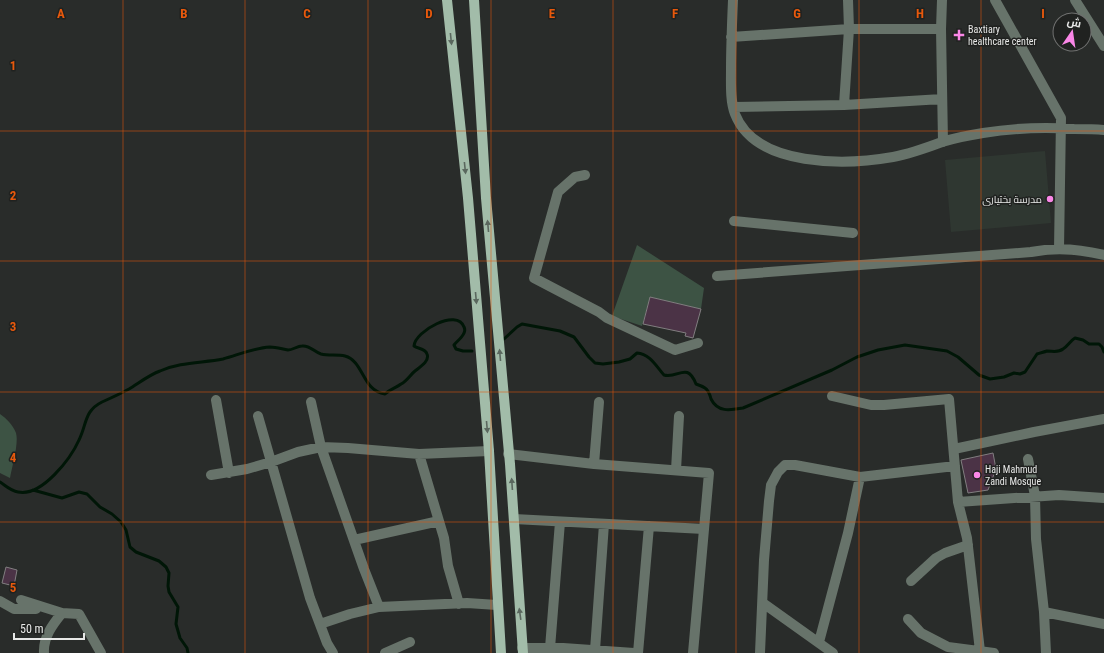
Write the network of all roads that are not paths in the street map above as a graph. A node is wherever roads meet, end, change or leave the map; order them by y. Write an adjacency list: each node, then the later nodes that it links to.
1 (447, 0): 19 (main road, one-way to 19)
2 (474, 0): 20 (main road)
3 (733, 0): 10 (street)
4 (848, 0): 8 (street)
5 (942, 0): 9 (street)
6 (995, 0): 15 (street)
7 (1075, 0): 11 (street)
8 (849, 29): 9 (street); 10 (street); 13 (street)
9 (940, 29): 12 (street)
10 (731, 37): 14 (street)
11 (1104, 46)
12 (942, 99): 13 (street); 17 (street)
13 (844, 105): 14 (street)
14 (734, 107): 17 (street)
15 (1062, 128): 16 (street); 17 (street); 23 (street)
16 (1103, 129)
17 (943, 142)
18 (585, 175): 26 (street)
19 (468, 198): 20 (main road); 36 (main road, one-way to 36)
20 (486, 198): 38 (main road, one-way to 20)
21 (734, 221): 22 (street)
22 (853, 233)
23 (1059, 249): 24 (street); 25 (street)
24 (1104, 255)
25 (717, 276)
26 (698, 343)
27 (832, 396): 35 (street)
28 (216, 400): 44 (street)
29 (311, 402): 34 (street)
30 (599, 402): 41 (street)
31 (258, 416): 40 (street)
32 (678, 416): 43 (street)
33 (1104, 419): 35 (street)
34 (321, 447): 37 (street); 40 (street); 56 (street)
35 (954, 449): 42 (street)
36 (489, 451): 37 (street); 63 (main road)
37 (419, 454): 51 (street)
38 (508, 454): 41 (street); 50 (main road, one-way to 38)
39 (1028, 459): 47 (street)
40 (271, 462): 44 (street); 69 (street)
41 (594, 464): 43 (street)
42 (955, 466): 46 (street); 49 (street)
43 (676, 470): 55 (street)
44 (229, 473): 45 (street)
45 (211, 475)
46 (860, 477): 61 (street); 72 (street)
47 (1035, 496): 48 (street); 49 (street); 66 (street)
48 (1104, 498)
49 (958, 502): 57 (street)
50 (514, 518): 52 (street); 74 (main road, one-way to 50)
51 (439, 521): 56 (street); 62 (street)
52 (560, 522): 53 (street); 73 (street)
53 (604, 524): 54 (street); 75 (street)
54 (649, 526): 55 (street); 83 (street)
55 (704, 529): 84 (street)
56 (354, 540): 64 (street)
57 (968, 545): 58 (street); 76 (street)
58 (911, 581)
59 (20, 600): 65 (street)
60 (0, 601): 65 (street)
61 (763, 602): 72 (street); 85 (street)
62 (459, 604): 63 (street); 64 (street)
63 (497, 605): 81 (main road)
64 (379, 607): 69 (street)
65 (48, 609): 67 (street)
66 (1044, 612): 70 (street); 88 (street)
67 (62, 613): 77 (street); 78 (street)
68 (908, 619): 76 (street)
69 (320, 624): 79 (street)
70 (1104, 624)
71 (410, 642): 80 (street)
72 (819, 642): 86 (street)
73 (550, 648): 74 (street); 75 (street)
74 (522, 650)
75 (595, 650): 82 (street)
76 (980, 651): 87 (street)
77 (44, 653)
78 (101, 653)
79 (333, 653)
80 (385, 653)
81 (501, 653)
82 (634, 653)
83 (638, 653)
84 (693, 653)
85 (760, 653)
86 (833, 653)
87 (994, 653)
88 (1046, 653)

